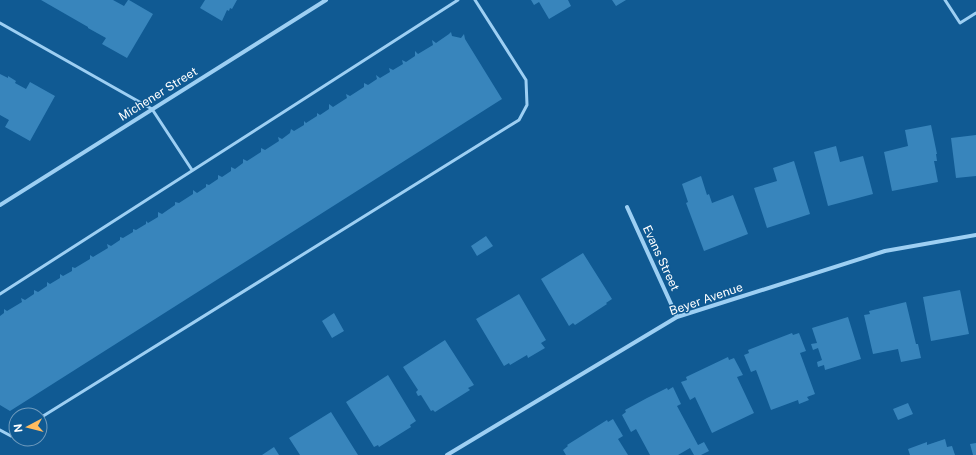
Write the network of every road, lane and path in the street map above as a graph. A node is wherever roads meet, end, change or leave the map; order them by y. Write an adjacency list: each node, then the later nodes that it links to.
1 (326, 0): 7 (street, Michener Street)
2 (458, 0): 8 (lane)
3 (475, 0): 14 (lane)
4 (945, 0): 5 (lane)
5 (976, 13)
6 (0, 23): 7 (lane)
7 (152, 110): 8 (lane); 9 (street, Michener Street)
8 (192, 170): 12 (lane)
9 (0, 205)
10 (627, 207): 13 (street, Evans Street)
11 (976, 235): 13 (street, Beyer Avenue)
12 (0, 294)
13 (677, 317): 15 (street, Beyer Avenue)
14 (48, 413)
15 (446, 455)

